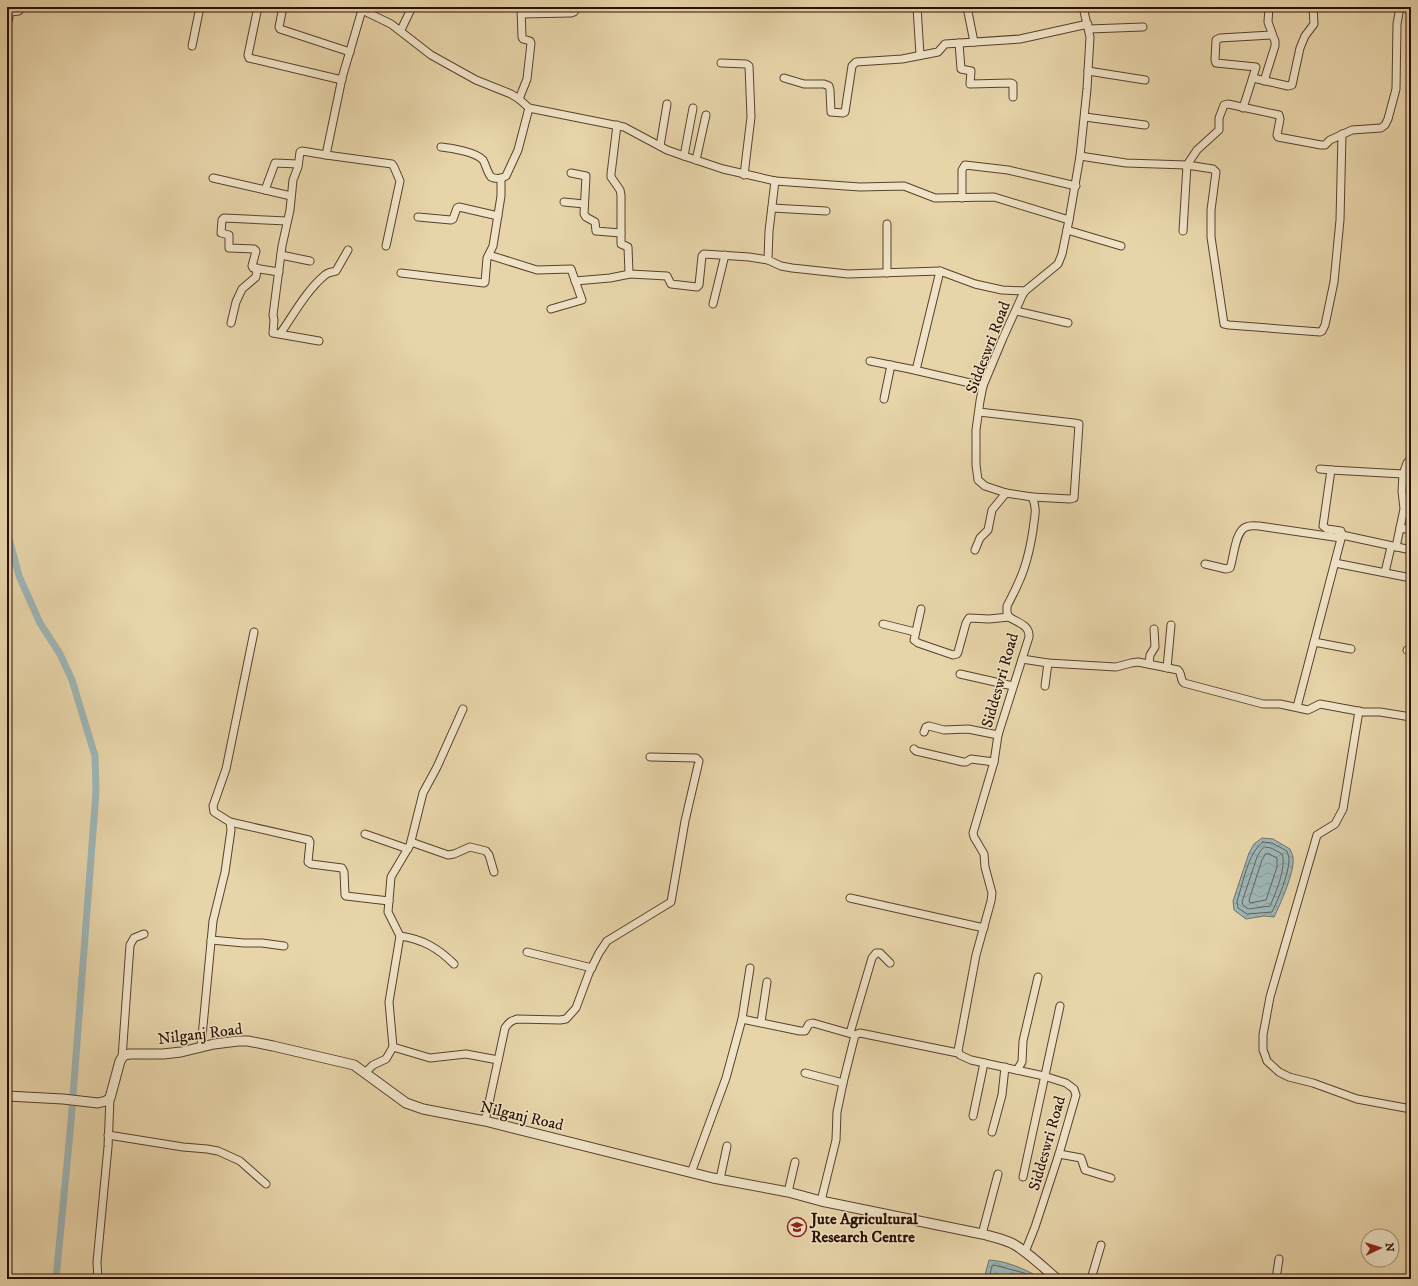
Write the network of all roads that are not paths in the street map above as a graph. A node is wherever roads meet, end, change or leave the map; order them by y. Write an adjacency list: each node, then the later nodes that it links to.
1 (20, 7): 15 (street)
2 (200, 7): 22 (street)
3 (258, 7): 29 (street)
4 (283, 7): 23 (street)
5 (412, 7): 18 (street)
6 (578, 7): 14 (street)
7 (917, 7): 24 (street)
8 (967, 7): 20 (street)
9 (1083, 7): 16 (street, Siddeswri Road)
10 (1269, 7): 19 (street)
11 (1313, 7): 31 (street)
12 (1400, 7): 42 (street)
13 (359, 8): 18 (street); 23 (street)
14 (522, 11): 33 (street)
15 (7, 25)
16 (1088, 26): 17 (street); 20 (street); 26 (street, Siddeswri Road)
17 (1143, 27)
18 (400, 30): 33 (street)
19 (1272, 34): 28 (street); 31 (street)
20 (974, 42): 21 (street)
21 (960, 43): 24 (street); 32 (street)
22 (192, 46)
23 (350, 52): 29 (street)
24 (920, 55): 27 (street)
25 (721, 63): 52 (street)
26 (1088, 72): 30 (street); 39 (street, Siddeswri Road)
27 (784, 78)
28 (1253, 78): 31 (street); 37 (street)
29 (342, 80): 45 (street)
30 (1145, 80)
31 (1264, 80)
32 (1013, 97)
33 (519, 99): 35 (street)
34 (667, 104): 43 (street)
35 (529, 108): 40 (street); 54 (street)
36 (693, 108): 46 (street)
37 (1243, 108): 42 (street); 50 (street)
38 (706, 115): 48 (street)
39 (1085, 117): 41 (street); 47 (street, Siddeswri Road)
40 (617, 125): 43 (street); 71 (street)
41 (1145, 125)
42 (1342, 134): 50 (street)
43 (660, 146): 46 (street)
44 (441, 147): 54 (street)
45 (326, 155): 49 (street); 72 (street)
46 (684, 156): 48 (street)
47 (1080, 156): 50 (street); 56 (street, Siddeswri Road)
48 (696, 160): 52 (street)
49 (298, 164): 57 (street); 58 (street)
50 (1187, 165): 70 (street)
51 (571, 173): 61 (street)
52 (744, 175): 55 (street)
53 (212, 178): 57 (street)
54 (501, 178): 64 (street)
55 (775, 181): 59 (street); 62 (street)
56 (1076, 186): 59 (street); 66 (street, Siddeswri Road)
57 (265, 190): 58 (street)
58 (291, 196): 67 (street)
59 (962, 198): 66 (street)
60 (564, 202): 61 (street)
61 (584, 204): 71 (street)
62 (772, 208): 63 (street); 78 (street)
63 (826, 211)
64 (498, 216): 65 (street); 76 (street)
65 (418, 217)
66 (1070, 220): 69 (street, Siddeswri Road)
67 (287, 221): 75 (street); 80 (street)
68 (887, 224): 84 (street)
69 (1068, 230): 73 (street); 87 (street, Siddeswri Road)
70 (1183, 231)
71 (621, 233): 85 (street)
72 (386, 246)
73 (1121, 246)
74 (348, 250): 93 (street)
75 (281, 255): 79 (street); 82 (street)
76 (489, 255): 83 (street); 86 (street)
77 (725, 255): 78 (street); 85 (street); 88 (street)
78 (768, 260): 84 (street)
79 (310, 261)
80 (257, 268): 82 (street); 91 (street)
81 (940, 271): 84 (street); 87 (street); 97 (street)
82 (279, 272): 93 (street)
83 (401, 273)
84 (887, 273)
85 (630, 274): 86 (street)
86 (575, 281): 89 (street)
87 (1025, 291): 90 (street, Siddeswri Road)
88 (713, 304)
89 (551, 309)
90 (1016, 310): 92 (street); 98 (street, Siddeswri Road)
91 (231, 323)
92 (1068, 323)
93 (280, 334): 94 (street)
94 (319, 341)
95 (870, 361): 96 (street)
96 (891, 365): 97 (street); 99 (street)
97 (916, 370): 98 (street)
98 (983, 386): 100 (street, Siddeswri Road)
99 (884, 399)
100 (979, 412): 105 (street, Siddeswri Road); 106 (street)
101 (1411, 458): 104 (street)
102 (1320, 469): 103 (street)
103 (1331, 470): 104 (street); 109 (street)
104 (1402, 474): 107 (street)
105 (1006, 493): 106 (street, Siddeswri Road); 111 (street)
106 (1032, 498): 118 (street, Siddeswri Road)
107 (1400, 528): 108 (street); 110 (street)
108 (1411, 530)
109 (1342, 537): 110 (street); 113 (street); 114 (street)
110 (1393, 547): 112 (street); 115 (street)
111 (976, 550)
112 (1411, 550)
113 (1335, 563): 115 (street); 124 (street)
114 (1206, 564)
115 (1385, 572): 116 (street)
116 (1411, 578)
117 (921, 609): 123 (street)
118 (1009, 617): 123 (street); 126 (street, Siddeswri Road)
119 (883, 624): 123 (street)
120 (1170, 625): 129 (street)
121 (1154, 629): 128 (street)
122 (254, 632): 142 (street)
123 (916, 632)
124 (1314, 642): 125 (street); 133 (street)
125 (1351, 649)
126 (1022, 659): 127 (street); 131 (street, Siddeswri Road)
127 (1048, 663): 128 (street); 132 (street)
128 (1149, 664): 129 (street)
129 (1168, 668): 133 (street)
130 (960, 674): 131 (street)
131 (1013, 686): 138 (street, Siddeswri Road)
132 (1045, 686)
133 (1297, 707): 135 (street)
134 (463, 709): 144 (street)
135 (1359, 711): 136 (street); 178 (street)
136 (1411, 717)
137 (924, 732): 138 (street)
138 (998, 735): 141 (street, Siddeswri Road)
139 (914, 749): 141 (street)
140 (650, 757): 156 (street)
141 (994, 762): 148 (street, Siddeswri Road)
142 (230, 822): 147 (street); 151 (street)
143 (366, 834): 144 (street)
144 (409, 846): 145 (street); 147 (street)
145 (494, 872)
146 (850, 898): 148 (street)
147 (389, 901): 150 (street)
148 (984, 928): 166 (street, Siddeswri Road)
149 (144, 934): 167 (street)
150 (400, 936): 155 (street); 165 (street)
151 (211, 940): 152 (street); 164 (street)
152 (284, 946)
153 (527, 952): 156 (street)
154 (890, 963): 163 (street)
155 (454, 964)
156 (592, 968): 168 (street)
157 (750, 968): 161 (street)
158 (1038, 977): 171 (street)
159 (767, 982): 162 (street)
160 (1060, 1006): 174 (street)
161 (742, 1019): 162 (street); 186 (street)
162 (761, 1022): 163 (street, Siddeswri Road)
163 (853, 1034): 166 (street, Siddeswri Road); 175 (street)
164 (201, 1047): 167 (street, Nilganj Road); 172 (street, Nilganj Road)
165 (393, 1047): 168 (street); 172 (street)
166 (958, 1053): 169 (street, Siddeswri Road)
167 (122, 1058): 177 (street)
168 (498, 1060): 180 (street)
169 (984, 1063): 170 (street, Siddeswri Road); 179 (street)
170 (1005, 1067): 171 (street, Siddeswri Road); 181 (street)
171 (1017, 1070): 174 (street, Siddeswri Road)
172 (365, 1073): 180 (street, Nilganj Road)
173 (805, 1073): 175 (street)
174 (1044, 1076): 184 (street, Siddeswri Road); 188 (street)
175 (843, 1083): 193 (street)
176 (7, 1096): 177 (street)
177 (110, 1098): 182 (street)
178 (1411, 1109)
179 (973, 1116)
180 (484, 1121): 186 (street, Nilganj Road)
181 (992, 1132)
182 (108, 1135): 191 (street); 198 (street)
183 (728, 1146): 190 (street)
184 (1060, 1154): 189 (street); 196 (street, Siddeswri Road)
185 (795, 1162): 192 (street)
186 (691, 1172): 190 (street, Nilganj Road)
187 (998, 1174): 194 (street)
188 (1023, 1177)
189 (1111, 1178)
190 (720, 1179): 192 (street, Nilganj Road)
191 (266, 1184)
192 (788, 1192): 193 (street, Nilganj Road)
193 (821, 1201): 194 (street, Nilganj Road)
194 (982, 1234): 196 (street, Nilganj Road)
195 (1101, 1245): 200 (street)
196 (1025, 1252): 199 (street, Nilganj Road)
197 (1279, 1259): 201 (street)
198 (98, 1279)
199 (1057, 1279)
200 (1091, 1279)
201 (1276, 1279)

